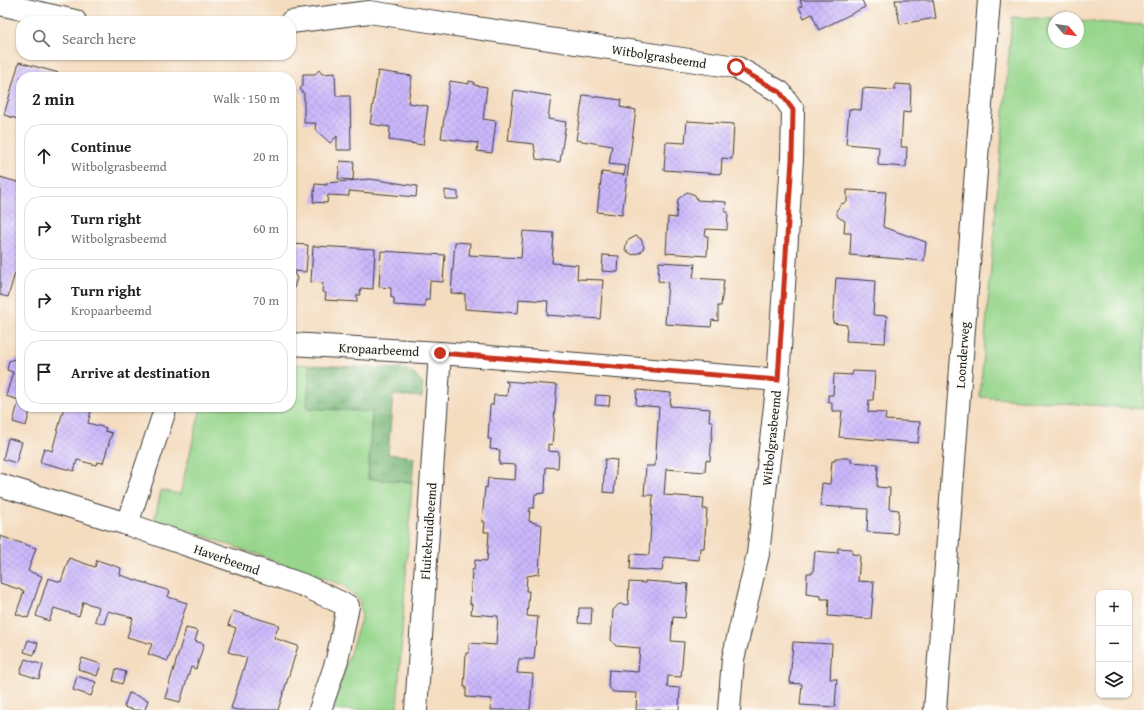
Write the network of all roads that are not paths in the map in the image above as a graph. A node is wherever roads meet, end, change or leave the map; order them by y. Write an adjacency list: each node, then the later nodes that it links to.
1 (989, 0): 14 (street, Loonderweg)
2 (0, 4): 3 (street)
3 (53, 16)
4 (296, 21): 7 (street, Witbolgrasbeemd)
5 (296, 344): 6 (street, Kropaarbeemd)
6 (440, 353): 7 (street, Kropaarbeemd); 12 (street, Fluitekruidbeemd)
7 (778, 380): 13 (street, Witbolgrasbeemd)
8 (164, 412): 10 (street)
9 (0, 484): 10 (street, Haverbeemd)
10 (127, 524): 11 (street, Haverbeemd)
11 (320, 710)
12 (416, 710)
13 (729, 710)
14 (936, 710)

